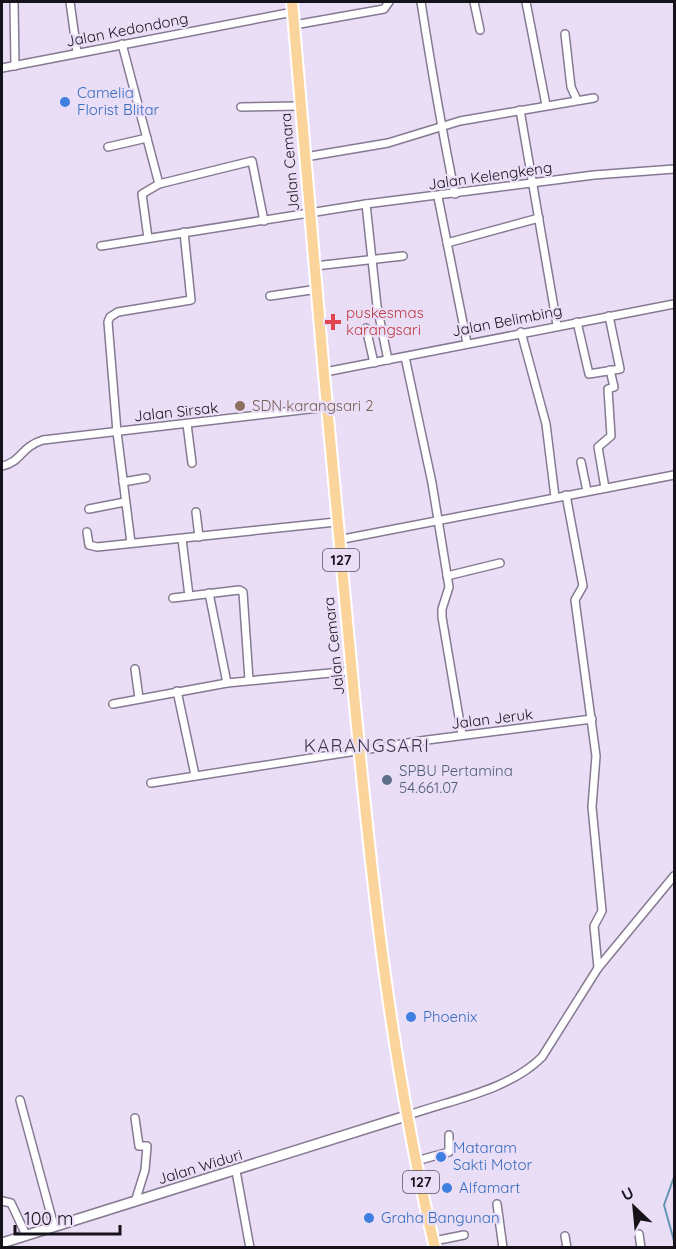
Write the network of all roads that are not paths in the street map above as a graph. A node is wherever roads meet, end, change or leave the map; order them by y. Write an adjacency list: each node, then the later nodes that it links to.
1 (14, 2): 14 (street)
2 (70, 2): 13 (street)
3 (389, 2): 7 (street)
4 (421, 2): 22 (street)
5 (474, 2): 10 (street)
6 (526, 2): 18 (street)
7 (383, 5): 9 (street)
8 (292, 7): 9 (main road, Jalan Cemara / 127); 12 (street, Jalan Kedondong)
9 (294, 25): 19 (main road, Jalan Cemara / 127)
10 (480, 30)
11 (565, 34): 17 (street)
12 (122, 44): 13 (street, Jalan Kedondong); 23 (street)
13 (76, 52): 14 (street, Jalan Kedondong)
14 (18, 66): 15 (street, Jalan Kedondong)
15 (2, 68)
16 (594, 98): 17 (street)
17 (578, 100): 18 (street)
18 (546, 105): 21 (street)
19 (300, 106): 20 (street); 25 (main road, Jalan Cemara / 127)
20 (241, 107)
21 (520, 110): 22 (street); 28 (street)
22 (440, 125): 25 (street); 29 (street)
23 (147, 138): 24 (street); 27 (street)
24 (108, 147)
25 (305, 157): 32 (main road, Jalan Cemara / 127)
26 (675, 169): 28 (street, Jalan Kelengkeng)
27 (159, 184): 34 (street); 36 (street)
28 (534, 184): 29 (street, Jalan Kelengkeng); 33 (street)
29 (455, 194): 30 (street, Jalan Kelengkeng)
30 (438, 197): 31 (street, Jalan Kelengkeng); 37 (street)
31 (366, 204): 32 (street, Jalan Kelengkeng); 40 (street)
32 (310, 212): 34 (street, Jalan Kelengkeng); 41 (main road, Jalan Cemara / 127)
33 (539, 218): 37 (street); 47 (street)
34 (264, 221): 35 (street, Jalan Kelengkeng)
35 (184, 232): 36 (street, Jalan Kelengkeng); 58 (street)
36 (148, 238): 38 (street, Jalan Kelengkeng)
37 (447, 243): 50 (street)
38 (101, 246)
39 (403, 256): 40 (street)
40 (371, 260): 41 (street); 52 (street)
41 (315, 266): 42 (main road, Jalan Cemara / 127)
42 (318, 289): 43 (street); 55 (main road, Jalan Cemara / 127)
43 (270, 296)
44 (675, 304): 45 (street, Jalan Belimbing)
45 (609, 316): 46 (street, Jalan Belimbing); 54 (street)
46 (577, 322): 47 (street, Jalan Belimbing); 54 (street)
47 (557, 325): 49 (street, Jalan Belimbing)
48 (366, 328): 53 (street)
49 (521, 332): 50 (street, Jalan Belimbing); 68 (street)
50 (467, 343): 51 (street, Jalan Belimbing)
51 (405, 357): 52 (street, Jalan Belimbing); 72 (street)
52 (388, 360): 53 (street, Jalan Belimbing)
53 (374, 363): 55 (street, Jalan Belimbing)
54 (610, 370): 65 (street)
55 (324, 372): 56 (main road, Jalan Cemara / 127)
56 (327, 407): 57 (street, Jalan Sirsak); 73 (main road, Jalan Cemara / 127)
57 (188, 424): 58 (street, Jalan Sirsak); 60 (street)
58 (117, 432): 61 (street, Jalan Sirsak); 64 (street)
59 (581, 462): 66 (street)
60 (192, 463)
61 (2, 465)
62 (675, 475): 65 (street)
63 (146, 478): 64 (street)
64 (123, 482): 69 (street)
65 (608, 487): 66 (street)
66 (587, 491): 67 (street)
67 (566, 495): 68 (street); 91 (street)
68 (555, 497): 72 (street)
69 (125, 502): 70 (street); 78 (street)
70 (89, 509)
71 (196, 513): 75 (street)
72 (437, 520): 77 (street); 80 (street)
73 (336, 522): 75 (street); 77 (main road, Jalan Cemara / 127)
74 (87, 532): 78 (street)
75 (199, 537): 76 (street)
76 (182, 539): 78 (street); 82 (street)
77 (338, 540): 85 (main road, Jalan Cemara / 127)
78 (131, 543)
79 (500, 563): 80 (street)
80 (447, 576): 92 (street)
81 (209, 593): 82 (street); 86 (street); 87 (street)
82 (189, 596): 83 (street)
83 (173, 598)
84 (135, 669): 89 (street)
85 (351, 671): 86 (street); 93 (main road, Jalan Cemara / 127)
86 (249, 680): 87 (street)
87 (227, 683): 88 (street)
88 (177, 691): 89 (street); 94 (street)
89 (139, 698): 90 (street)
90 (113, 704)
91 (592, 719): 92 (street, Jalan Jeruk); 97 (street)
92 (462, 735): 93 (street, Jalan Jeruk)
93 (359, 752): 94 (street, Jalan Jeruk); 99 (main road, Jalan Cemara / 127)
94 (195, 775): 95 (street, Jalan Jeruk)
95 (151, 783)
96 (675, 876): 97 (street)
97 (598, 968): 99 (street)
98 (20, 1100): 107 (street)
99 (406, 1116): 102 (main road, Jalan Cemara / 127); 103 (main road, Jalan Widuri)
100 (135, 1118): 105 (street)
101 (448, 1135): 102 (street)
102 (416, 1161): 113 (main road, Jalan Cemara / 127)
103 (236, 1171): 105 (main road, Jalan Widuri); 114 (street)
104 (2, 1201): 109 (street)
105 (135, 1202): 107 (main road, Jalan Widuri)
106 (497, 1204): 115 (street)
107 (54, 1226): 109 (main road, Jalan Widuri)
108 (639, 1234): 117 (street)
109 (26, 1235): 112 (main road, Jalan Widuri)
110 (464, 1235): 113 (street)
111 (565, 1236): 116 (street)
112 (2, 1243)
113 (434, 1244)
114 (250, 1248)
115 (503, 1248)
116 (567, 1248)
117 (641, 1248)

